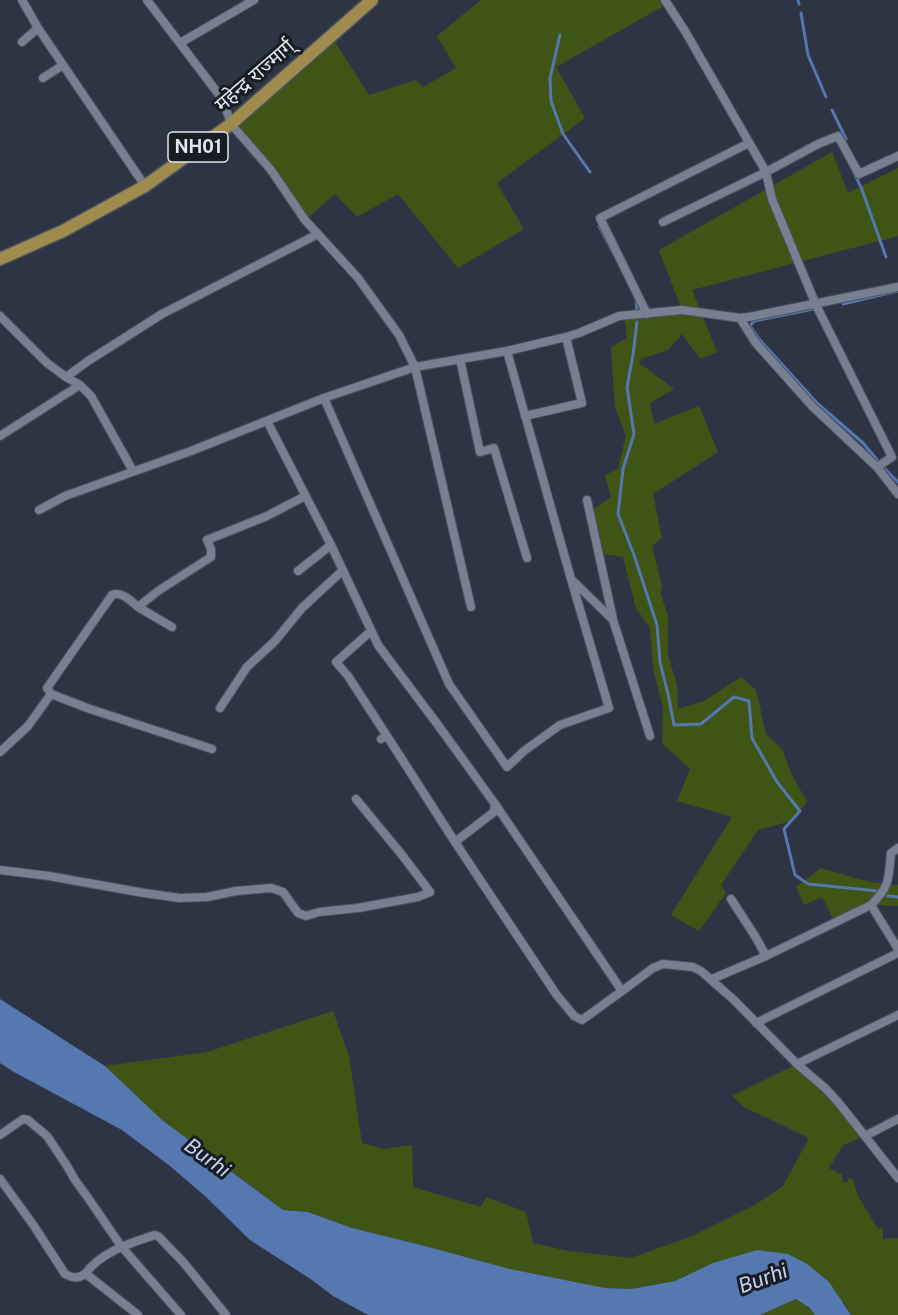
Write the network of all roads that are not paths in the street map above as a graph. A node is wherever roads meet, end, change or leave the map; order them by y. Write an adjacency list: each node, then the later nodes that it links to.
1 (22, 0): 6 (street)
2 (147, 0): 8 (street)
3 (254, 0): 8 (street)
4 (372, 0): 11 (highway, महेन्द्र राज्मार्ग् / NH01)
5 (665, 0): 12 (street)
6 (38, 28): 7 (street); 9 (street)
7 (22, 42)
8 (180, 43): 11 (street)
9 (63, 65): 10 (street); 15 (street)
10 (43, 78)
11 (231, 124): 15 (highway, महेन्द्र राज्मार्ग् / NH01); 17 (street)
12 (749, 143): 14 (street); 21 (street)
13 (898, 156): 14 (street)
14 (766, 172): 16 (street); 20 (street)
15 (145, 186): 18 (highway, महेन्द्र राज्मार्ग् / NH01)
16 (663, 222)
17 (318, 234): 27 (street); 28 (street)
18 (0, 259)
19 (898, 287): 20 (street)
20 (816, 304): 23 (street); 34 (street)
21 (647, 314): 23 (street); 24 (street)
22 (0, 316): 28 (street)
23 (740, 318): 34 (street)
24 (566, 337): 25 (street); 31 (street)
25 (507, 351): 26 (street); 31 (street)
26 (460, 359): 27 (street); 41 (street)
27 (415, 367): 30 (street); 46 (street)
28 (66, 377): 29 (street)
29 (80, 385): 33 (street); 35 (street)
30 (324, 398): 32 (street); 44 (street)
31 (525, 416): 44 (street)
32 (267, 421): 35 (street); 37 (street)
33 (0, 435)
34 (877, 467): 36 (street)
35 (133, 471): 39 (street)
36 (898, 494)
37 (305, 496): 40 (street); 45 (street)
38 (587, 500): 47 (street)
39 (39, 510)
40 (331, 545): 42 (street); 43 (street)
41 (527, 558)
42 (298, 571)
43 (342, 571): 49 (street); 51 (street)
44 (571, 579): 47 (street)
45 (138, 607): 48 (street); 50 (street)
46 (471, 608)
47 (613, 620): 52 (street)
48 (172, 627)
49 (371, 631): 56 (street); 57 (street)
50 (51, 694): 53 (street); 54 (street)
51 (220, 708)
52 (650, 736)
53 (212, 749)
54 (0, 753)
55 (357, 800): 59 (street)
56 (495, 804): 57 (street); 65 (street)
57 (455, 842): 65 (street)
58 (898, 848): 61 (street)
59 (0, 870)
60 (731, 899): 63 (street)
61 (871, 905): 62 (street); 63 (street)
62 (898, 951): 67 (street)
63 (766, 956): 64 (street)
64 (712, 980): 65 (street); 67 (street)
65 (622, 991)
66 (898, 1015): 68 (street)
67 (756, 1023): 68 (street)
68 (797, 1064): 71 (street)
69 (898, 1119): 71 (street)
70 (0, 1135): 74 (street)
71 (865, 1136): 72 (street)
72 (898, 1178)
73 (0, 1179): 75 (street)
74 (121, 1246): 75 (street); 77 (street); 78 (street)
75 (85, 1274): 76 (street)
76 (138, 1315)
77 (181, 1315)
78 (226, 1315)

